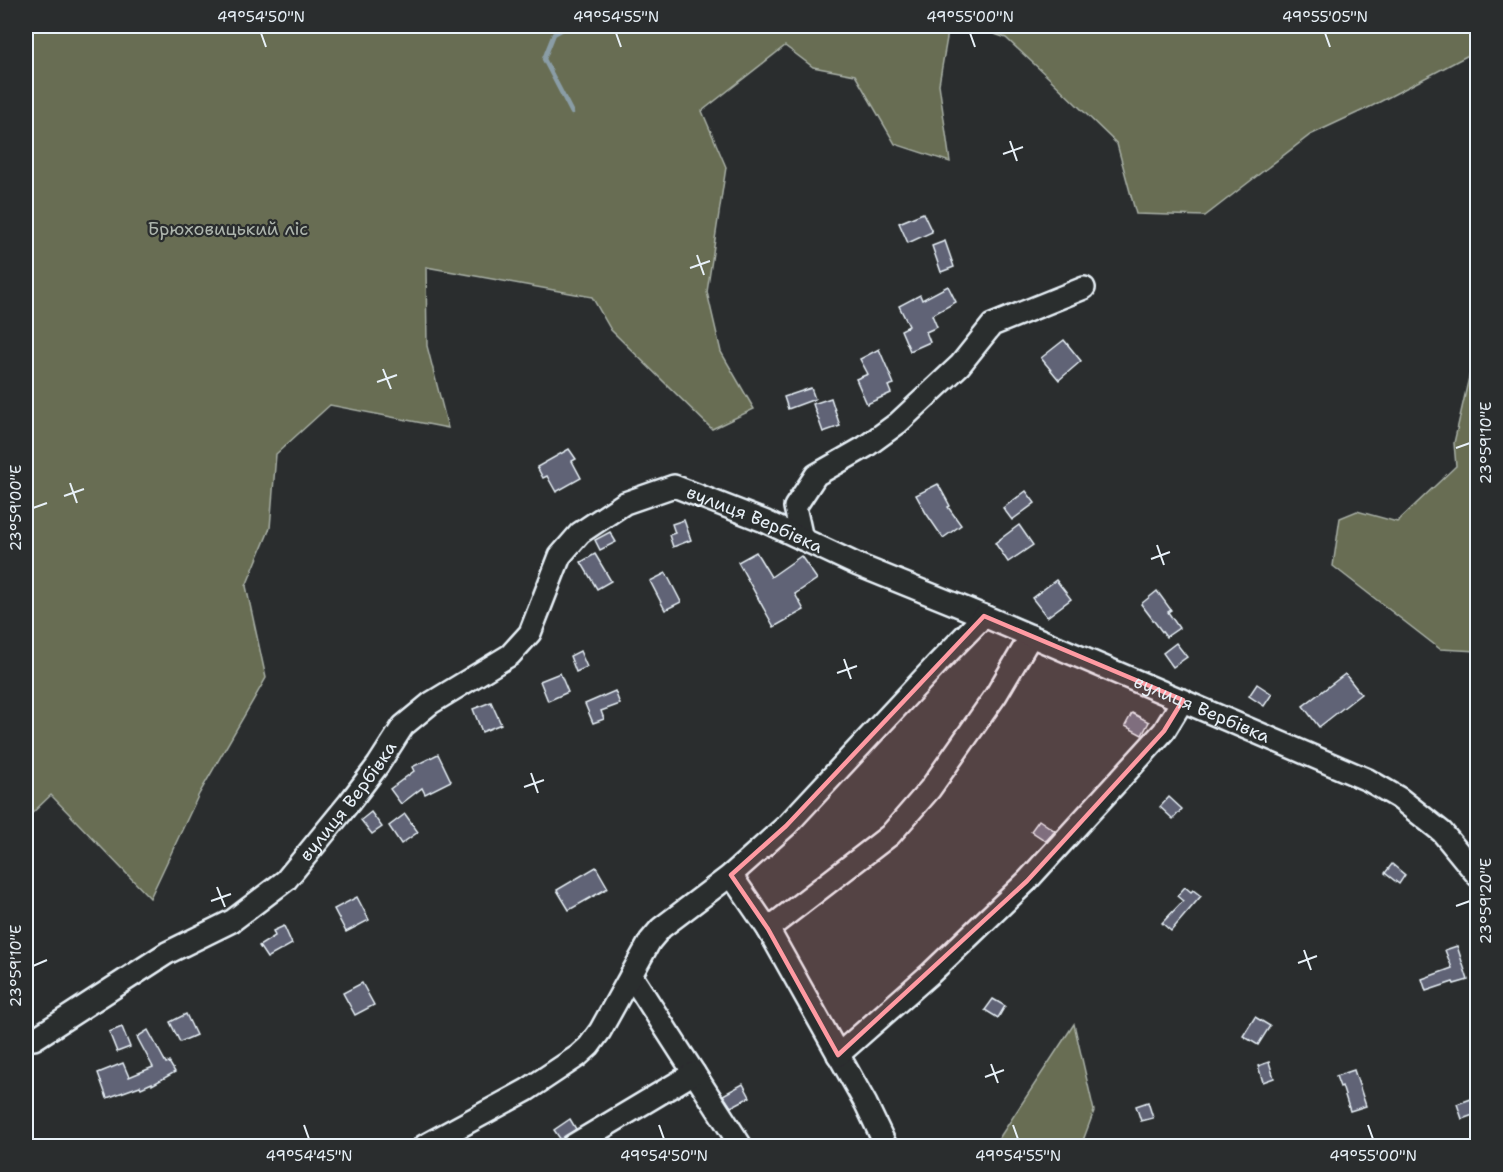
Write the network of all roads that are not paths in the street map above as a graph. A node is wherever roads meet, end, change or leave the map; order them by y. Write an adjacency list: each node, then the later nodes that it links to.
1 (1084, 288): 2 (street)
2 (802, 539): 3 (street, вулиця Вербівка); 10 (street, вулиця Вербівка)
3 (984, 616): 4 (street, вулиця Вербівка); 6 (street)
4 (1031, 636): 5 (street, вулиця Вербівка); 8 (street)
5 (1183, 700): 7 (street, вулиця Вербівка); 11 (street)
6 (731, 875): 8 (street); 9 (street)
7 (1478, 876)
8 (768, 929): 11 (street)
9 (631, 975): 12 (street); 13 (street)
10 (34, 1039)
11 (838, 1055): 16 (street)
12 (694, 1073): 14 (street); 15 (street)
13 (424, 1146)
14 (572, 1146)
15 (741, 1146)
16 (886, 1146)

